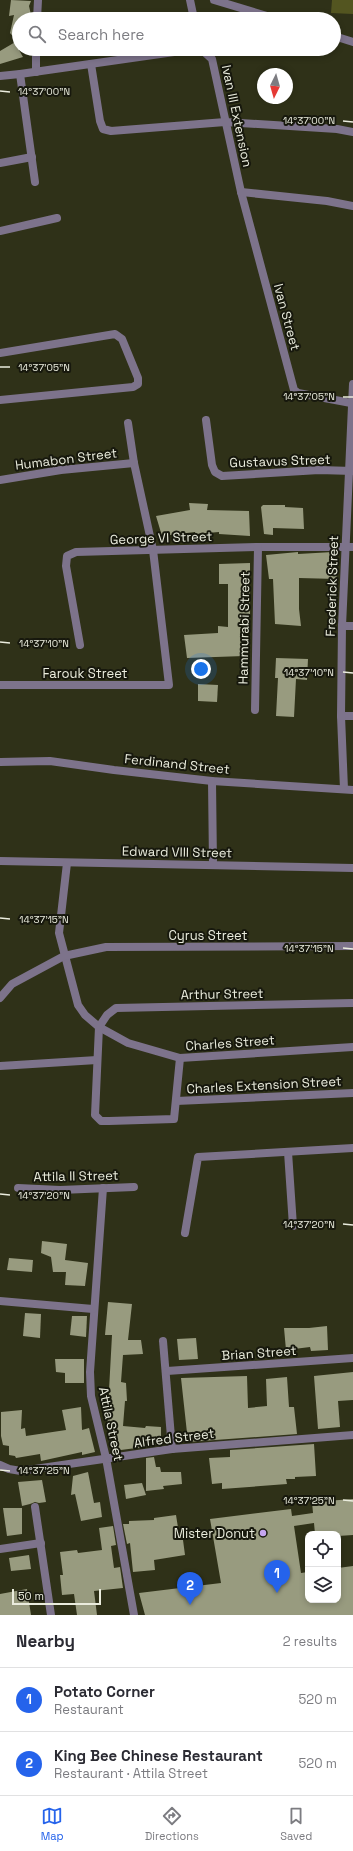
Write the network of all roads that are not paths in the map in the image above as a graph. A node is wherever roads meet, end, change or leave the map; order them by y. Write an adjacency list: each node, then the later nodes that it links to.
1 (38, 0): 4 (street)
2 (190, 0): 5 (street)
3 (214, 0): 6 (street)
4 (37, 12)
5 (193, 12)
6 (254, 12)
7 (341, 38): 8 (street)
8 (353, 42)
9 (36, 56): 13 (street)
10 (146, 56): 12 (street)
11 (209, 56): 16 (street, Ivan III Extension)
12 (91, 64): 13 (street); 16 (street)
13 (36, 72): 14 (street)
14 (20, 74): 15 (street); 18 (street)
15 (0, 76)
16 (225, 122): 17 (street); 21 (street, Ivan III Extension)
17 (353, 132)
18 (32, 157): 19 (street); 20 (street)
19 (0, 163)
20 (35, 182)
21 (241, 192): 22 (street); 28 (street, Ivan Street)
22 (353, 206)
23 (57, 218): 24 (street)
24 (0, 231)
25 (0, 353): 27 (street)
26 (353, 384): 28 (street, Frederick Street)
27 (0, 400)
28 (352, 403): 32 (street, Frederick Street)
29 (206, 420): 32 (street, Gustavus Street)
30 (128, 423): 31 (street)
31 (134, 463): 33 (street, Humabon Street); 36 (street)
32 (351, 471): 35 (street, Frederick Street)
33 (0, 480)
34 (258, 547): 35 (street, George VI Street); 36 (street, George VI Street); 41 (street, Hammurabi Street)
35 (349, 547): 37 (street, Frederick Street)
36 (153, 550): 39 (street, George VI Street); 40 (street, Farouk Street)
37 (342, 626): 38 (street); 42 (street, Frederick Street)
38 (353, 626)
39 (80, 645)
40 (0, 685)
41 (255, 710)
42 (341, 716): 43 (street); 46 (street, Frederick Street)
43 (353, 716)
44 (0, 762): 45 (street, Ferdinand Street)
45 (212, 780): 46 (street, Ferdinand Street); 50 (street)
46 (344, 790): 47 (street, Ferdinand Street)
47 (353, 790)
48 (4, 861): 49 (street, Edward VIII Street); 51 (street)
49 (67, 863): 50 (street, Edward VIII Street); 54 (street, Charles Street)
50 (213, 865): 52 (street, Edward VIII Street)
51 (0, 868)
52 (353, 868)
53 (353, 946): 54 (street, Cyrus Street)
54 (64, 956): 55 (street, Cyrus Street); 57 (street, Charles Street)
55 (0, 998)
56 (353, 1003): 57 (street, Arthur Street)
57 (99, 1027): 59 (street, Charles Street); 60 (street)
58 (353, 1047): 59 (street, Charles Street)
59 (180, 1058): 63 (street)
60 (97, 1060): 61 (street); 63 (street)
61 (0, 1066)
62 (353, 1093): 63 (street, Charles Extension Street)
63 (176, 1101)
64 (353, 1148): 65 (street)
65 (288, 1152): 69 (street); 70 (street)
66 (134, 1187): 68 (street, Attila II Street)
67 (18, 1188): 68 (street, Attila II Street)
68 (103, 1188): 72 (street, Attila Street)
69 (293, 1226)
70 (185, 1233)
71 (0, 1301): 72 (street)
72 (93, 1309): 78 (street, Attila Street)
73 (163, 1341): 75 (street)
74 (353, 1358): 75 (street, Brian Street)
75 (167, 1371): 77 (street)
76 (353, 1435): 77 (street, Alfred Street)
77 (172, 1449): 78 (street, Alfred Street)
78 (106, 1458): 79 (street, Alfred Street); 84 (street, Attila Street)
79 (0, 1465)
80 (35, 1507): 81 (street)
81 (41, 1543): 82 (street); 83 (street)
82 (0, 1548)
83 (51, 1615)
84 (134, 1615)

